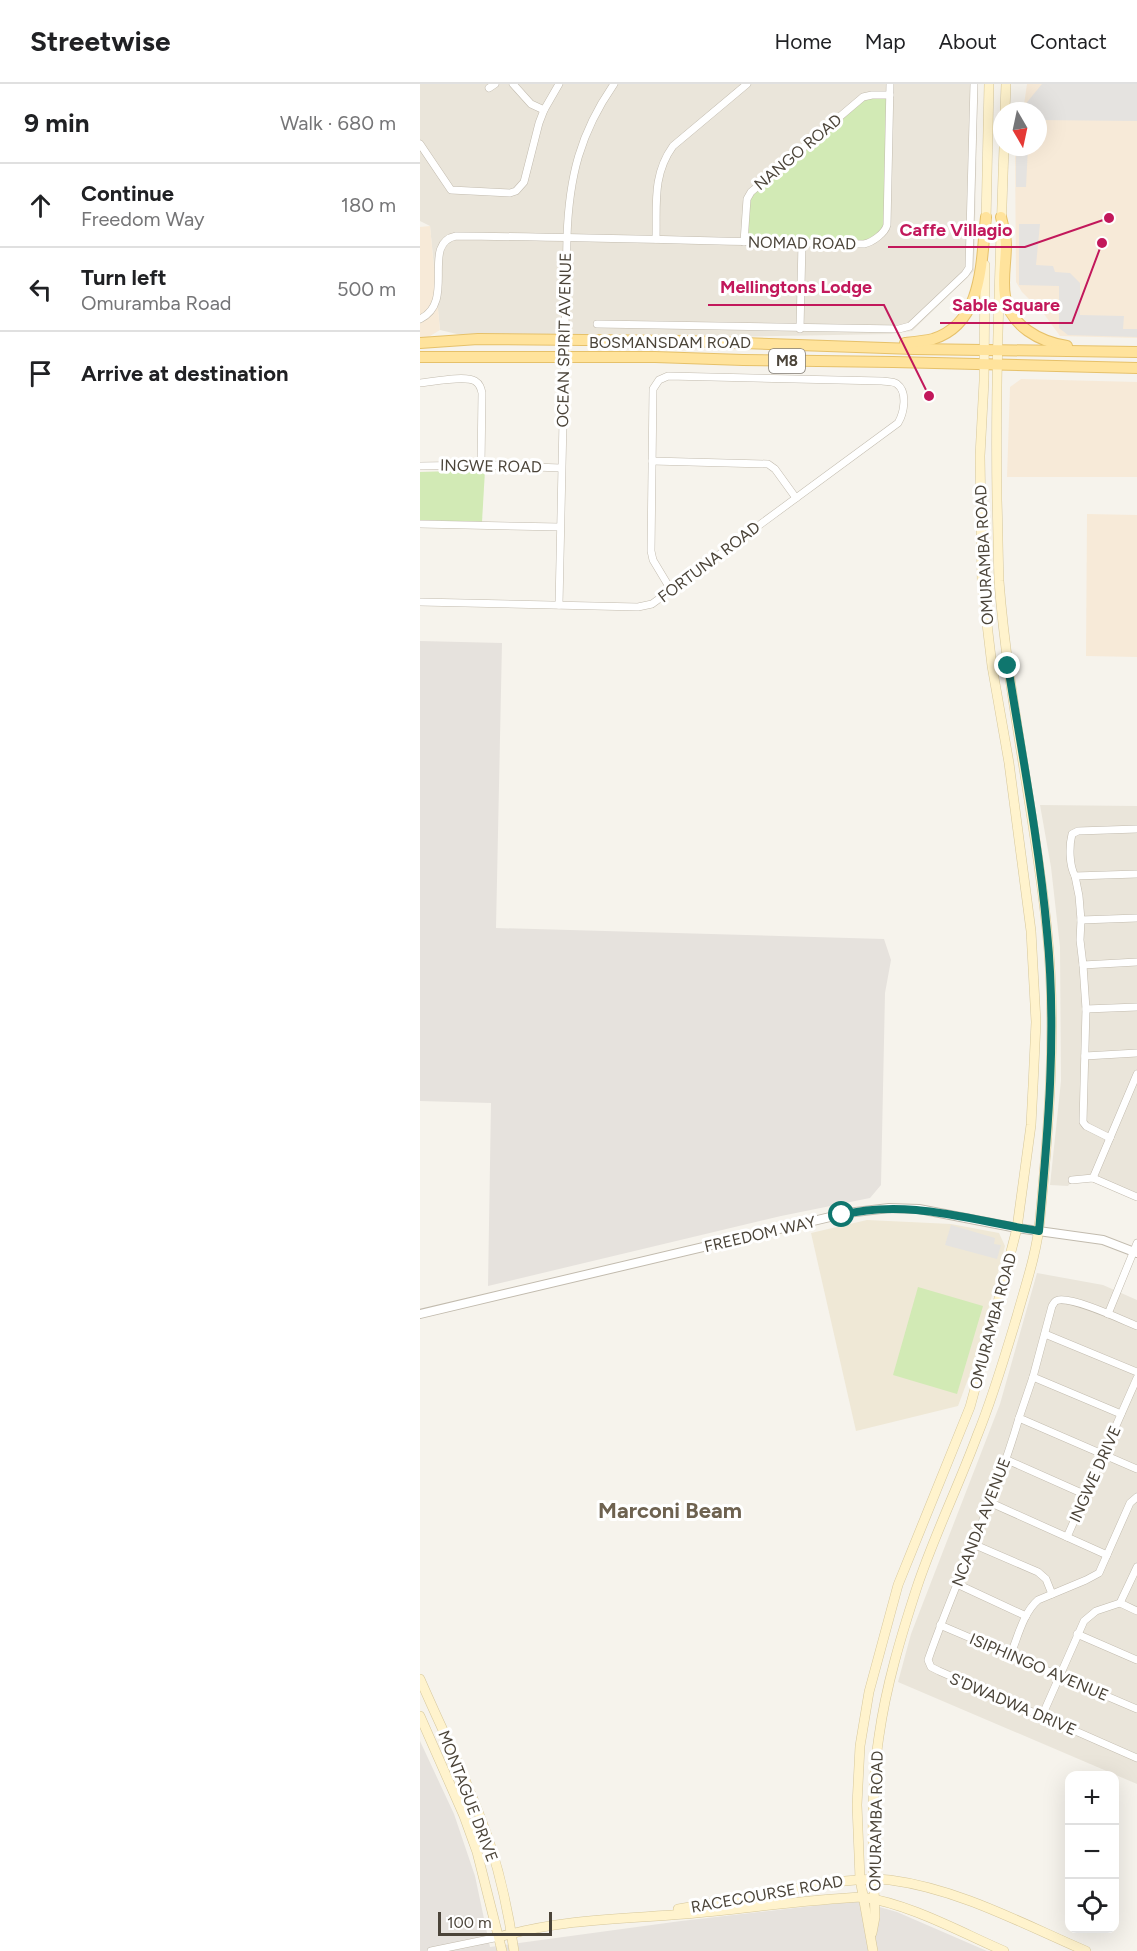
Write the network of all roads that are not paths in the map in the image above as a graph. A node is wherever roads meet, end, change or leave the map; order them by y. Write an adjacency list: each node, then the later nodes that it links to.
1 (513, 84): 11 (street)
2 (559, 84): 11 (street)
3 (614, 84): 16 (street, OCEAN SPIRIT AVENUE)
4 (747, 84): 17 (street)
5 (891, 84): 9 (street, NOMAD ROAD)
6 (974, 84): 22 (street)
7 (989, 84): 14 (main road, OMURAMBA ROAD)
8 (1006, 84): 10 (main road)
9 (890, 95): 18 (street, NANGO ROAD); 19 (street, NOMAD ROAD)
10 (1005, 102)
11 (544, 110): 12 (street)
12 (420, 144)
13 (1004, 156): 15 (main road, OMURAMBA ROAD)
14 (986, 217): 25 (main road); 26 (main road, OMURAMBA ROAD)
15 (1001, 217): 27 (main road, OMURAMBA ROAD); 28 (main road)
16 (567, 237): 17 (street, NOMAD ROAD); 20 (street, NOMAD ROAD); 23 (street, OCEAN SPIRIT AVENUE)
17 (656, 239): 18 (street, NOMAD ROAD)
18 (744, 242): 19 (street, NOMAD ROAD)
19 (802, 243): 22 (street)
20 (420, 319)
21 (597, 324): 22 (street)
22 (800, 329)
23 (565, 340): 24 (main road, BOSMANSDAM ROAD / M8); 25 (main road, BOSMANSDAM ROAD / M8); 31 (street, OCEAN SPIRIT AVENUE)
24 (420, 343)
25 (875, 346): 26 (main road, BOSMANSDAM ROAD / M8)
26 (983, 350): 27 (main road, BOSMANSDAM ROAD / M8); 32 (main road, OMURAMBA ROAD)
27 (997, 350): 28 (main road, BOSMANSDAM ROAD / M8); 33 (main road, OMURAMBA ROAD)
28 (1097, 352): 29 (main road, BOSMANSDAM ROAD / M8)
29 (1137, 352)
30 (420, 357): 31 (main road, BOSMANSDAM ROAD / M8)
31 (565, 358): 32 (main road, BOSMANSDAM ROAD / M8); 39 (street, OCEAN SPIRIT AVENUE)
32 (983, 365): 33 (main road, BOSMANSDAM ROAD / M8); 62 (main road, OMURAMBA ROAD)
33 (997, 365): 34 (main road, BOSMANSDAM ROAD / M8); 63 (main road, OMURAMBA ROAD)
34 (1137, 368)
35 (420, 383): 37 (street)
36 (652, 461): 40 (street); 40 (street, FORTUNA ROAD); 43 (street)
37 (481, 465): 38 (street, INGWE ROAD); 39 (street, INGWE ROAD)
38 (420, 466)
39 (561, 468): 42 (street, OCEAN SPIRIT AVENUE)
40 (796, 498): 43 (street, FORTUNA ROAD)
41 (420, 524): 42 (street)
42 (560, 527): 45 (street, OCEAN SPIRIT AVENUE)
43 (671, 590): 45 (street, FORTUNA ROAD)
44 (420, 602): 45 (street, FORTUNA ROAD)
45 (559, 605)
46 (1137, 829): 48 (street)
47 (1137, 874): 48 (street)
48 (1075, 876): 50 (street)
49 (1137, 918): 50 (street)
50 (1081, 920): 52 (street)
51 (1137, 962): 52 (street)
52 (1083, 965): 54 (street)
53 (1137, 1007): 54 (street)
54 (1086, 1009): 56 (street)
55 (1137, 1053): 56 (street)
56 (1085, 1056): 58 (street)
57 (1137, 1074): 58 (street)
58 (1110, 1138): 59 (street)
59 (1093, 1178): 60 (street); 61 (street)
60 (1072, 1180)
61 (1137, 1197)
62 (1017, 1228): 63 (street, FREEDOM WAY); 65 (street, FREEDOM WAY); 99 (main road, OMURAMBA ROAD)
63 (1039, 1231): 64 (street, FREEDOM WAY); 100 (main road, OMURAMBA ROAD)
64 (1136, 1249): 66 (street)
65 (420, 1314)
66 (1108, 1314): 67 (street); 68 (street, NCANDA AVENUE)
67 (1137, 1326)
68 (1045, 1334): 69 (street); 70 (street, NCANDA AVENUE)
69 (1137, 1372)
70 (1033, 1377): 72 (street); 73 (street, NCANDA AVENUE)
71 (1137, 1378): 72 (street, INGWE DRIVE)
72 (1121, 1414): 74 (street, INGWE DRIVE)
73 (1019, 1418): 74 (street); 75 (street, NCANDA AVENUE)
74 (1103, 1455): 76 (street); 77 (street, INGWE DRIVE)
75 (1005, 1460): 77 (street); 79 (street, NCANDA AVENUE)
76 (1137, 1469)
77 (1086, 1495): 80 (street, INGWE DRIVE)
78 (1137, 1497): 82 (street)
79 (989, 1502): 80 (street); 81 (street, NCANDA AVENUE)
80 (1067, 1538): 82 (street)
81 (973, 1544): 84 (street, NCANDA AVENUE); 85 (street)
82 (1107, 1555): 85 (street)
83 (1137, 1567): 86 (street)
84 (957, 1584): 88 (street); 89 (street, NCANDA AVENUE)
85 (1052, 1593): 88 (street)
86 (1120, 1603): 87 (street); 90 (street)
87 (1137, 1611)
88 (1026, 1616): 91 (street)
89 (940, 1625): 91 (street, ISIPHINGO AVENUE); 97 (street, S'DWADWA DRIVE)
90 (1077, 1634): 92 (street); 93 (street)
91 (1010, 1656): 93 (street, ISIPHINGO AVENUE)
92 (1137, 1660)
93 (1060, 1675): 95 (street, ISIPHINGO AVENUE); 97 (street)
94 (420, 1679): 104 (main road, MONTAGUE DRIVE)
95 (1137, 1709)
96 (420, 1716): 105 (main road, MONTAGUE DRIVE)
97 (1042, 1716): 98 (street, S'DWADWA DRIVE)
98 (1137, 1758)
99 (860, 1879): 100 (main road, RACECOURSE ROAD); 101 (main road, OMURAMBA ROAD); 103 (main road, RACECOURSE ROAD)
100 (875, 1880): 102 (main road, OMURAMBA ROAD); 112 (main road, RACECOURSE ROAD)
101 (862, 1897): 102 (main road, RACECOURSE ROAD); 103 (main road, RACECOURSE ROAD); 106 (main road, OMURAMBA ROAD)
102 (874, 1898): 106 (main road, OMURAMBA ROAD); 111 (main road, RACECOURSE ROAD)
103 (616, 1918): 104 (main road, RACECOURSE ROAD)
104 (512, 1933): 105 (main road, RACECOURSE ROAD); 109 (main road, MONTAGUE DRIVE)
105 (499, 1937): 107 (street); 108 (main road, MONTAGUE DRIVE)
106 (871, 1939): 110 (main road, OMURAMBA ROAD)
107 (431, 1951)
108 (502, 1951)
109 (514, 1951)
110 (873, 1951)
111 (1004, 1951)
112 (1086, 1951)

